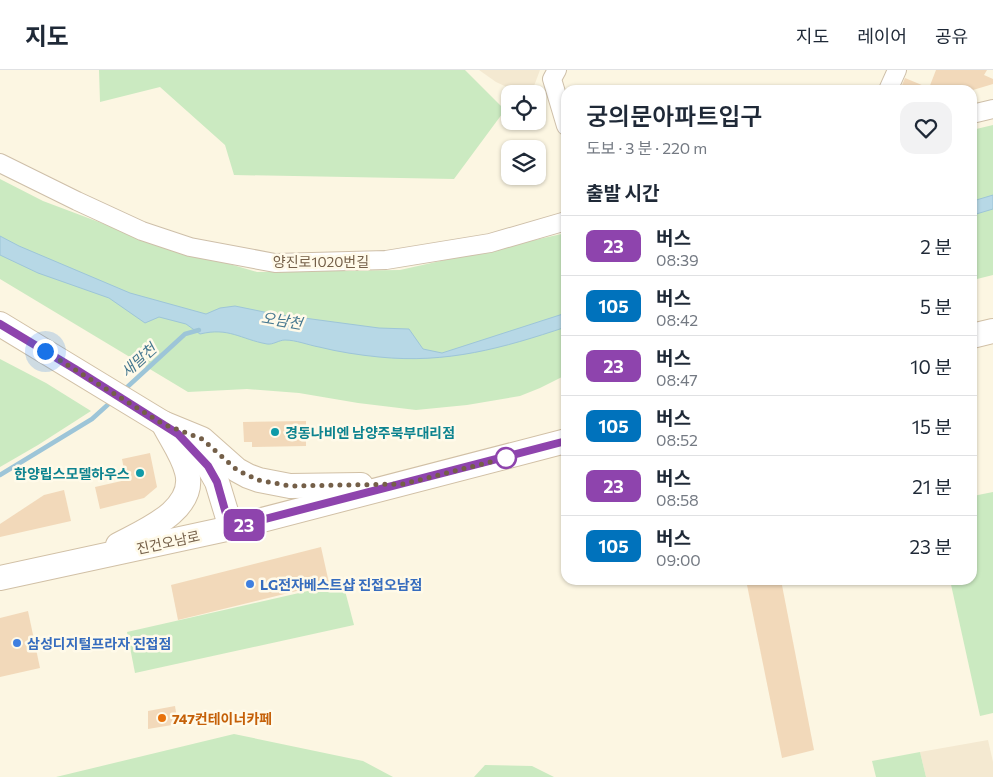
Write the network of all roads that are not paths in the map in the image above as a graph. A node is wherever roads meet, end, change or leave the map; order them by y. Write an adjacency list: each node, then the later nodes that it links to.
1 (556, 70): 4 (street)
2 (897, 70): 3 (street)
3 (890, 85)
4 (561, 109)
5 (993, 109): 6 (street)
6 (977, 113)
7 (0, 163): 8 (street, 양진로1020번길)
8 (561, 222)
9 (0, 324): 12 (street)
10 (993, 331): 11 (street)
11 (977, 335)
12 (163, 424): 14 (street); 15 (street); 16 (street)
13 (561, 442): 14 (street, 진건오남로)
14 (403, 484): 15 (street, 진건오남로)
15 (230, 528): 16 (street, 진건오남로)
16 (99, 556): 17 (street, 진건오남로)
17 (0, 578)

